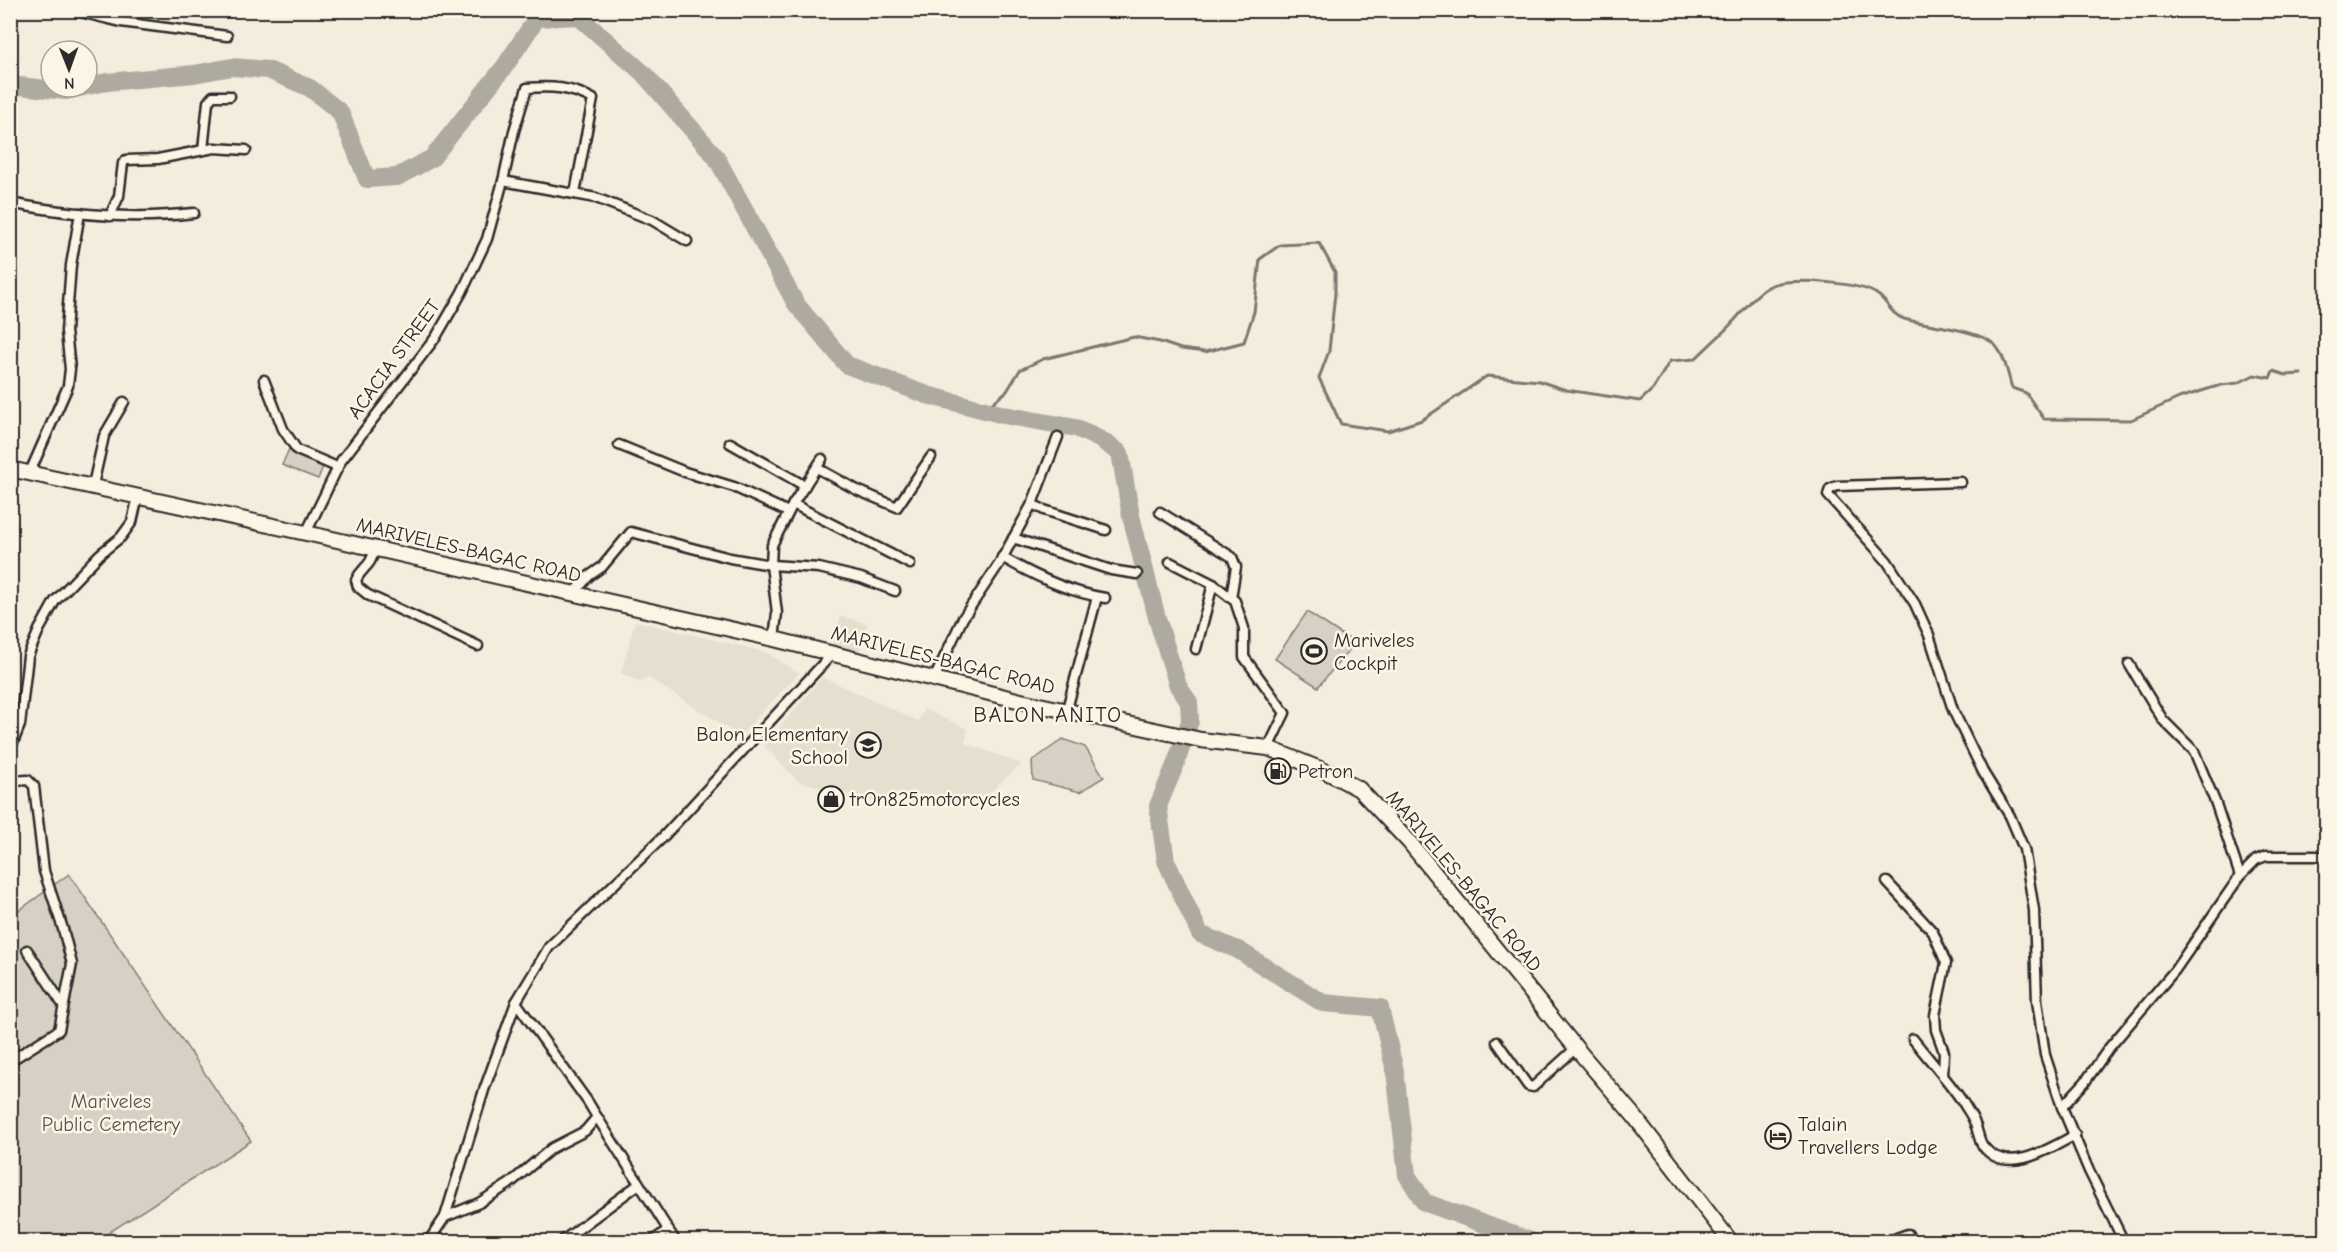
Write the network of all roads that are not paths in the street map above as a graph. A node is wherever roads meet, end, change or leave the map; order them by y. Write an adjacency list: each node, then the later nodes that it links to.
1 (72, 10): 2 (street)
2 (227, 36)
3 (230, 96): 4 (street)
4 (203, 150): 5 (street); 11 (street)
5 (246, 150)
6 (503, 180): 7 (street); 7 (street, ACACIA STREET); 20 (street, ACACIA STREET)
7 (575, 193): 12 (street)
8 (10, 203): 9 (street)
9 (80, 213): 11 (street); 23 (street)
10 (194, 213): 11 (street)
11 (110, 216)
12 (687, 242)
13 (264, 380): 20 (street)
14 (124, 402): 25 (street)
15 (1058, 437): 28 (street)
16 (730, 443): 26 (street)
17 (619, 445): 29 (street)
18 (931, 456): 21 (street)
19 (822, 459): 21 (street)
20 (337, 467): 32 (street, ACACIA STREET)
21 (817, 468): 26 (street)
22 (10, 469): 23 (main road, MARIVELES-BAGAC ROAD)
23 (30, 472): 25 (main road, MARIVELES-BAGAC ROAD)
24 (1961, 482): 65 (street)
25 (93, 485): 27 (main road, MARIVELES-BAGAC ROAD)
26 (805, 486): 29 (street)
27 (138, 496): 32 (main road, MARIVELES-BAGAC ROAD); 52 (street)
28 (1032, 504): 31 (street); 33 (street)
29 (791, 508): 37 (street); 38 (street)
30 (1160, 512): 43 (street)
31 (1106, 530)
32 (306, 532): 34 (main road, MARIVELES-BAGAC ROAD)
33 (1013, 538): 35 (street); 39 (street)
34 (375, 549): 42 (main road, MARIVELES-BAGAC ROAD); 45 (street)
35 (1002, 557): 49 (street); 50 (street)
36 (1170, 562): 40 (street)
37 (910, 564)
38 (771, 565): 41 (street); 42 (street); 44 (street)
39 (1137, 574)
40 (1213, 584): 43 (street); 46 (street)
41 (895, 591)
42 (574, 593): 44 (main road, MARIVELES-BAGAC ROAD)
43 (1232, 598): 51 (street)
44 (774, 639): 47 (main road, MARIVELES-BAGAC ROAD)
45 (478, 646)
46 (1196, 649)
47 (833, 653): 49 (main road, MARIVELES-BAGAC ROAD); 58 (street)
48 (2129, 664): 55 (street)
49 (934, 679): 50 (main road, MARIVELES-BAGAC ROAD)
50 (1067, 710): 51 (main road, MARIVELES-BAGAC ROAD)
51 (1268, 748): 62 (main road, MARIVELES-BAGAC ROAD)
52 (10, 750)
53 (10, 781): 59 (street)
54 (2326, 856): 55 (street)
55 (2240, 876): 65 (street)
56 (1887, 882): 64 (street)
57 (27, 950): 59 (street)
58 (516, 1002): 66 (street); 69 (street)
59 (63, 1005): 63 (street)
60 (1913, 1039): 64 (street)
61 (1497, 1042): 62 (street)
62 (1576, 1048): 76 (main road, MARIVELES-BAGAC ROAD)
63 (10, 1061)
64 (1943, 1076): 67 (street)
65 (2062, 1107): 67 (street)
66 (597, 1118): 68 (street); 69 (street)
67 (2075, 1135): 78 (street)
68 (639, 1184): 70 (street); 73 (street)
69 (445, 1217): 72 (street)
70 (668, 1230): 74 (street); 75 (street)
71 (1908, 1234): 77 (street)
72 (432, 1240)
73 (561, 1242)
74 (651, 1242)
75 (676, 1242)
76 (1731, 1242)
77 (1885, 1242)
78 (2124, 1242)

